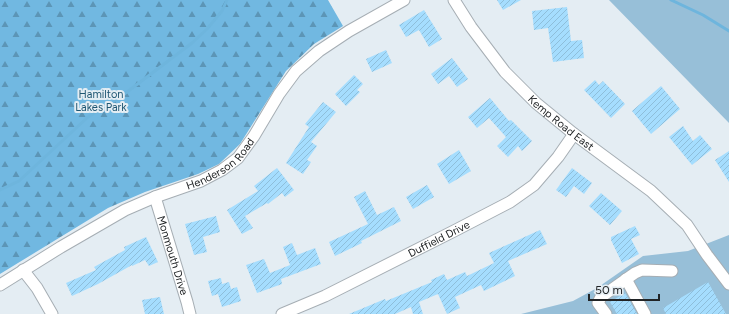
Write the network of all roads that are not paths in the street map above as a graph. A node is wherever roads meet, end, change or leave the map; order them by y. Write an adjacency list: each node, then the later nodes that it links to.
1 (404, 0): 4 (street, Henderson Road)
2 (454, 0): 3 (street, Kemp Road East)
3 (574, 134): 8 (street, Kemp Road East); 12 (street, Duffield Drive)
4 (154, 197): 5 (street, Henderson Road); 11 (street, Monmouth Drive)
5 (23, 270): 9 (street, Henderson Road); 10 (street)
6 (672, 271): 7 (street)
7 (626, 279): 13 (street); 14 (street)
8 (729, 284)
9 (0, 285)
10 (52, 314)
11 (190, 314)
12 (282, 314)
13 (606, 314)
14 (645, 314)

